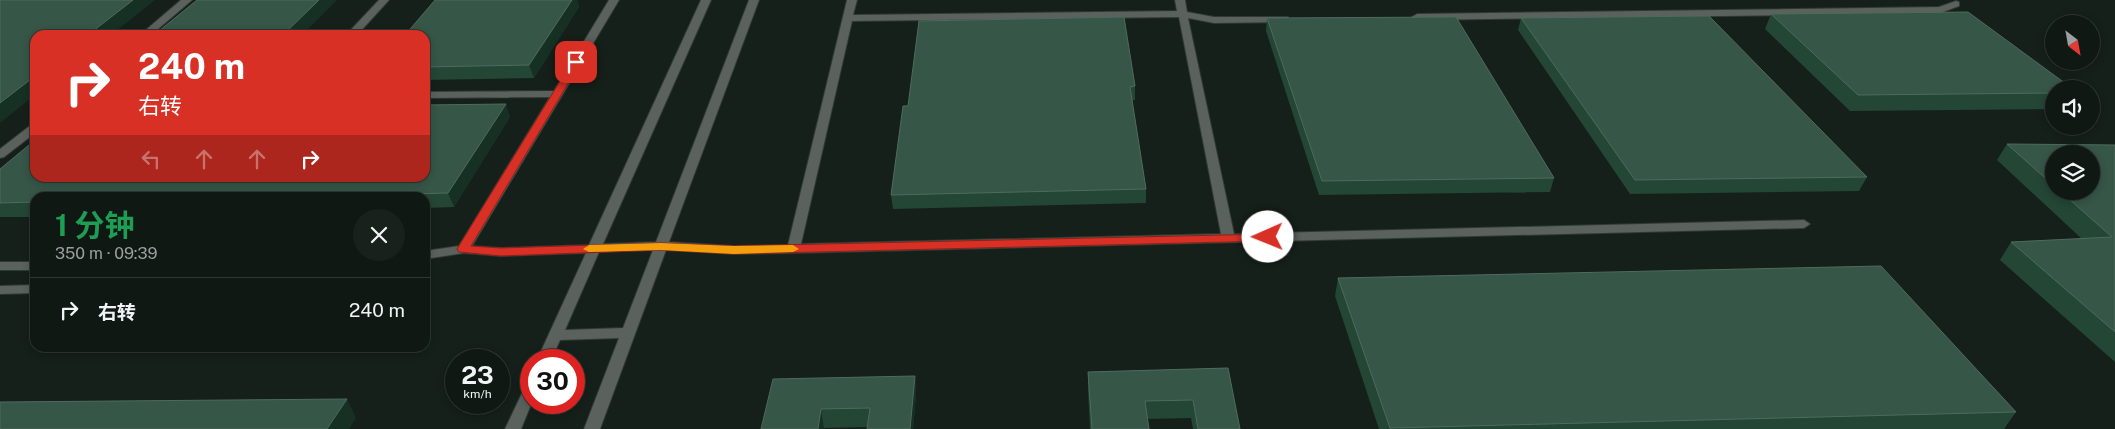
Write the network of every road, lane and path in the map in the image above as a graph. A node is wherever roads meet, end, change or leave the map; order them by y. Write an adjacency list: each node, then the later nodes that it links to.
1 (187, 0): 13 (street)
2 (384, 0): 14 (street)
3 (614, 0): 15 (street)
4 (706, 0): 23 (street)
5 (754, 0): 21 (street)
6 (852, 0): 11 (street)
7 (1180, 0): 9 (street)
8 (1950, 0): 10 (street)
9 (1183, 14): 11 (street); 12 (street); 20 (street)
10 (1403, 17)
11 (847, 18): 24 (street)
12 (1293, 19)
13 (151, 30)
14 (356, 30)
15 (557, 94): 16 (street); 22 (street)
16 (430, 95)
17 (30, 131): 18 (street)
18 (0, 155)
19 (1804, 224): 20 (street)
20 (1228, 238): 24 (street)
21 (661, 246): 23 (street); 24 (street); 31 (street)
22 (463, 249): 23 (street); 25 (street); 26 (street)
23 (594, 249): 32 (street)
24 (793, 249)
25 (430, 253)
26 (430, 259)
27 (0, 266): 28 (street)
28 (30, 266)
29 (30, 289): 30 (street)
30 (0, 290)
31 (628, 333): 32 (street); 36 (street)
32 (555, 335): 33 (street)
33 (549, 349)
34 (520, 413): 35 (street)
35 (513, 429)
36 (592, 429)

